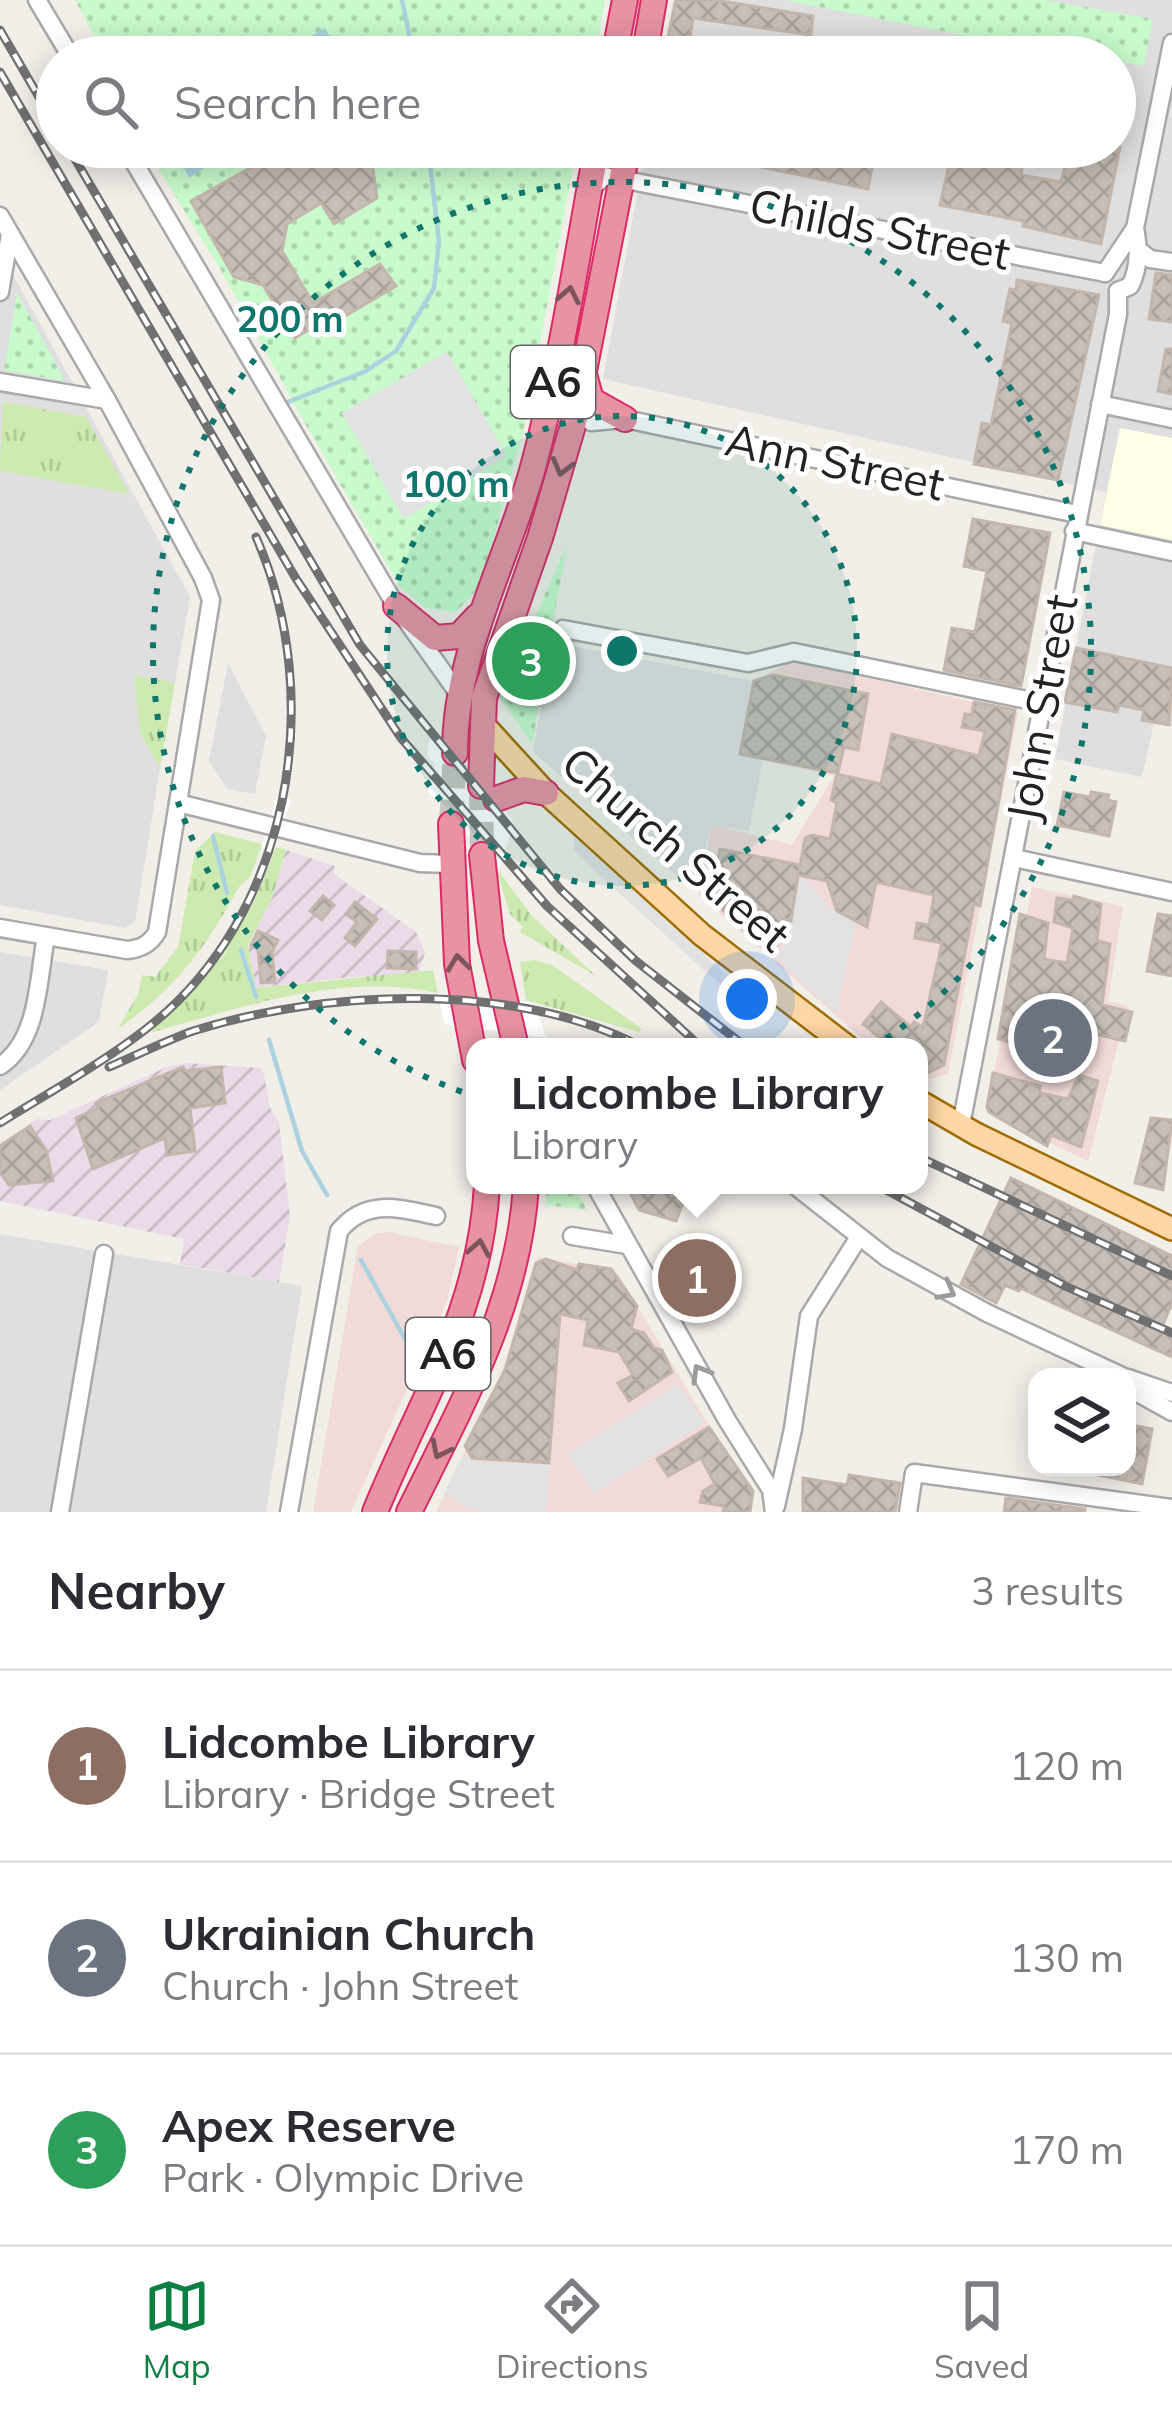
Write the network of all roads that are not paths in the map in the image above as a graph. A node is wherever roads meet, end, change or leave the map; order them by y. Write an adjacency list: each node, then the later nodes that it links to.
1 (38, 0): 4 (street)
2 (625, 0): 5 (highway)
3 (654, 0): 6 (highway)
4 (59, 36)
5 (618, 36)
6 (648, 36)
7 (1172, 43): 14 (street)
8 (137, 168): 31 (street, Church Street)
9 (593, 168): 12 (highway, A6)
10 (624, 168): 11 (highway, A6)
11 (622, 179): 12 (street, Childs Street); 18 (street, Childs Street); 22 (highway, A6)
12 (589, 190): 32 (highway, A6, one-way to 12)
13 (0, 216): 15 (street)
14 (1135, 227): 16 (street); 18 (street)
15 (10, 233): 21 (street); 24 (street)
16 (1140, 251): 17 (street); 19 (street)
17 (1172, 262)
18 (1109, 268): 19 (street); 20 (street)
19 (1135, 274): 20 (street)
20 (1118, 290): 25 (street, John Street)
21 (0, 292)
22 (584, 375): 26 (highway); 34 (highway, A6, one-way to 34)
23 (0, 382): 24 (street)
24 (107, 400): 40 (street)
25 (1100, 404): 27 (street); 29 (street, John Street)
26 (625, 419): 28 (street, Ann Street); 29 (street, Ann Street)
27 (1172, 419)
28 (591, 422)
29 (1076, 522): 30 (street, Ann Street); 36 (street, John Street)
30 (1172, 552)
31 (396, 606): 32 (highway); 35 (street, Church Street)
32 (483, 610): 35 (highway, A6)
33 (563, 629): 36 (street)
34 (490, 674): 35 (highway); 37 (highway, A6)
35 (458, 694): 37 (highway, Church Street); 38 (highway, A6)
36 (1042, 704): 43 (street, John Street)
37 (482, 723): 39 (main road, Church Street); 39 (highway, A6)
38 (454, 752)
39 (546, 793): 50 (main road, Church Street)
40 (178, 803): 44 (street); 47 (street)
41 (451, 824): 44 (highway)
42 (482, 854): 49 (highway)
43 (1014, 858): 45 (street); 53 (street, John Street)
44 (450, 864): 48 (highway, one-way to 44)
45 (1172, 892)
46 (0, 928): 47 (street)
47 (46, 936): 51 (street)
48 (471, 1038)
49 (514, 1038)
50 (836, 1038)
51 (0, 1066)
52 (928, 1106): 53 (main road)
53 (961, 1125): 59 (main road)
54 (486, 1194): 76 (highway, A6, one-way to 54)
55 (525, 1194): 77 (highway, A6, one-way to 77)
56 (600, 1194): 62 (street)
57 (807, 1194): 61 (street)
58 (436, 1216): 75 (street)
59 (1172, 1226)
60 (572, 1236): 62 (street)
61 (859, 1237): 64 (street, one-way to 64); 71 (street)
62 (627, 1245): 72 (street, one-way to 62)
63 (104, 1254): 74 (street)
64 (1052, 1346): 65 (street); 66 (street)
65 (1092, 1368)
66 (1099, 1368)
67 (1136, 1384): 69 (street)
68 (1136, 1388): 70 (street)
69 (1172, 1393)
70 (1172, 1412)
71 (791, 1436): 72 (street); 78 (street)
72 (741, 1441): 78 (street)
73 (1172, 1508): 79 (street)
74 (60, 1512)
75 (289, 1512)
76 (375, 1512)
77 (409, 1512)
78 (774, 1512)
79 (908, 1512)

